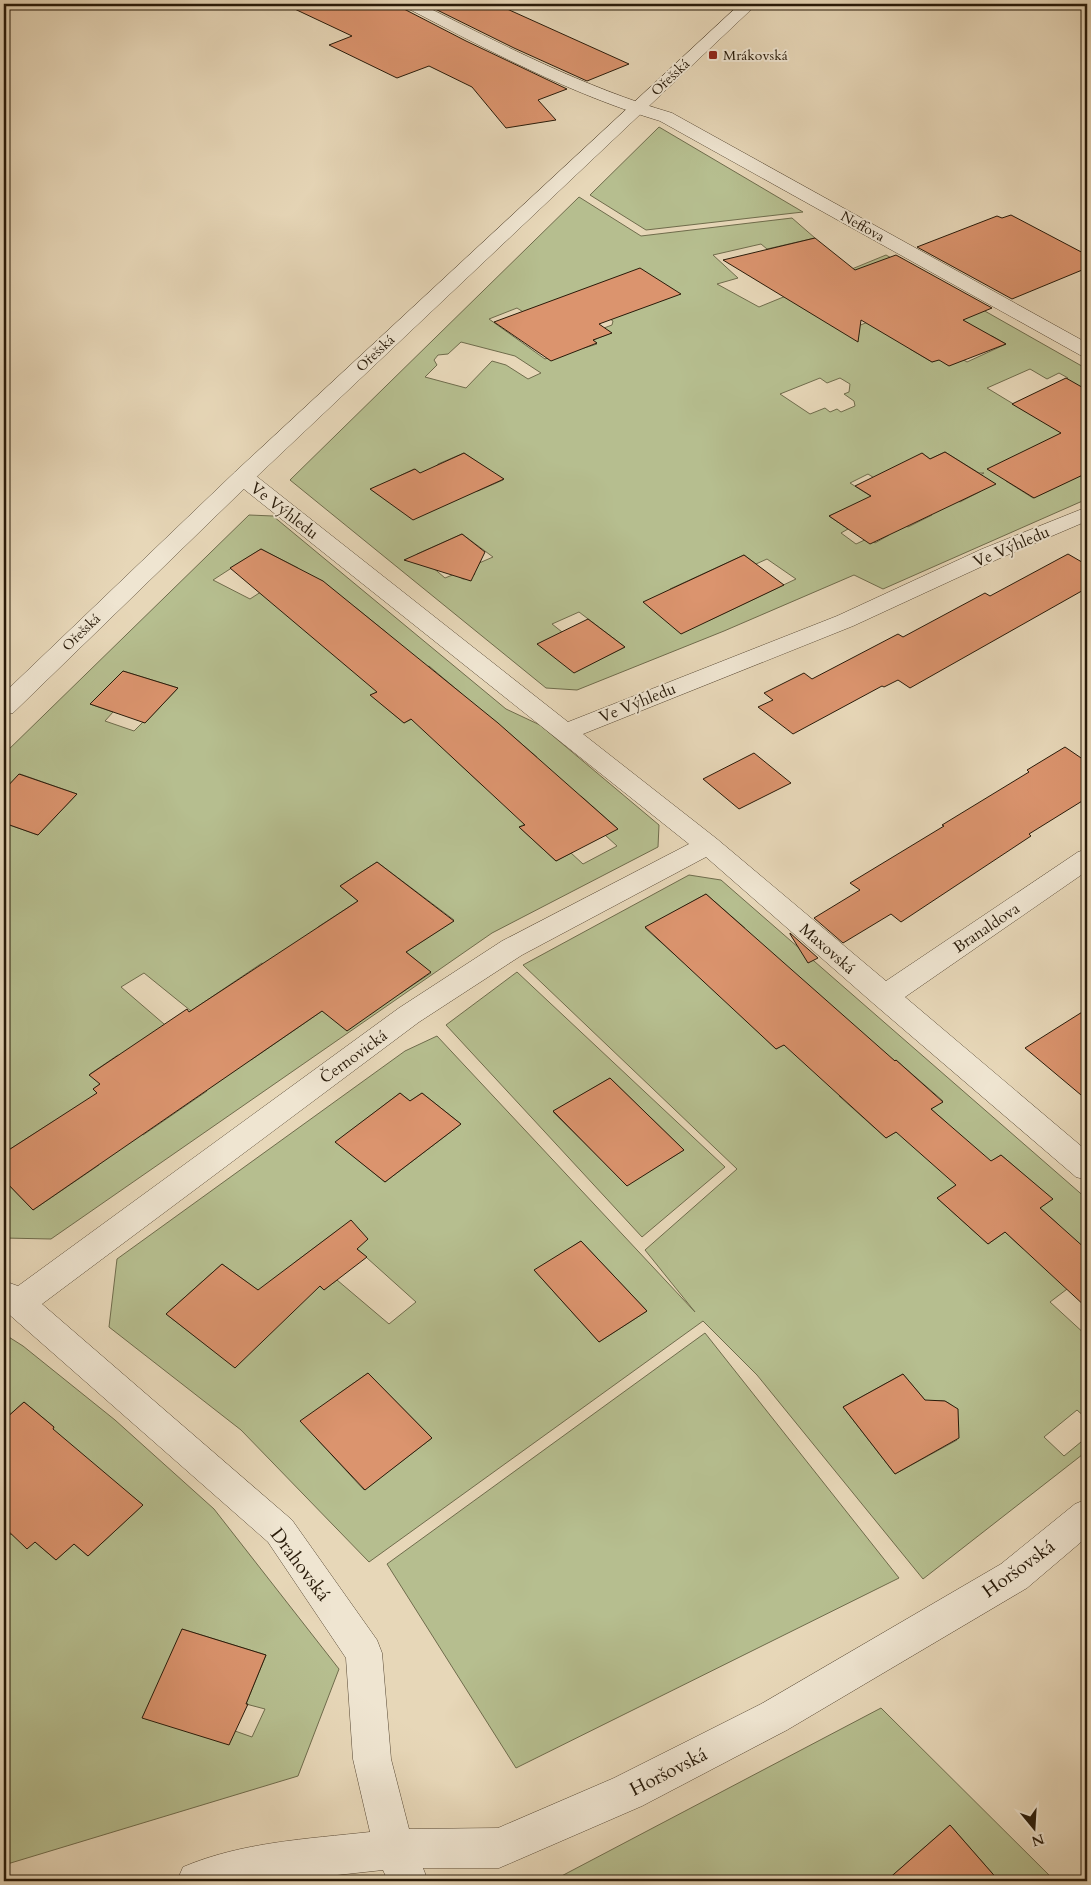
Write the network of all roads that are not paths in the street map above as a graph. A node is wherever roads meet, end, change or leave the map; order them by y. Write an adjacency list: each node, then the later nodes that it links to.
1 (410, 4): 3 (street)
2 (749, 4): 3 (street, Ořešská)
3 (636, 109): 4 (street, Neffova); 5 (street, Ořešská)
4 (1087, 351)
5 (243, 477): 7 (street, Ořešská); 8 (street, Ve Výhledu)
6 (1087, 513): 8 (street, Ve Výhledu)
7 (4, 707)
8 (567, 731): 9 (street, Maxovská)
9 (708, 845): 11 (street, Maxovská); 13 (street, Černovická)
10 (1087, 858): 11 (street, Branaldova)
11 (884, 997): 12 (street, Maxovská)
12 (1087, 1168)
13 (11, 1298): 15 (street, Drahovská)
14 (1087, 1515): 15 (street, Horšovská)
15 (401, 1865): 16 (street, Horšovská)
16 (196, 1881)

